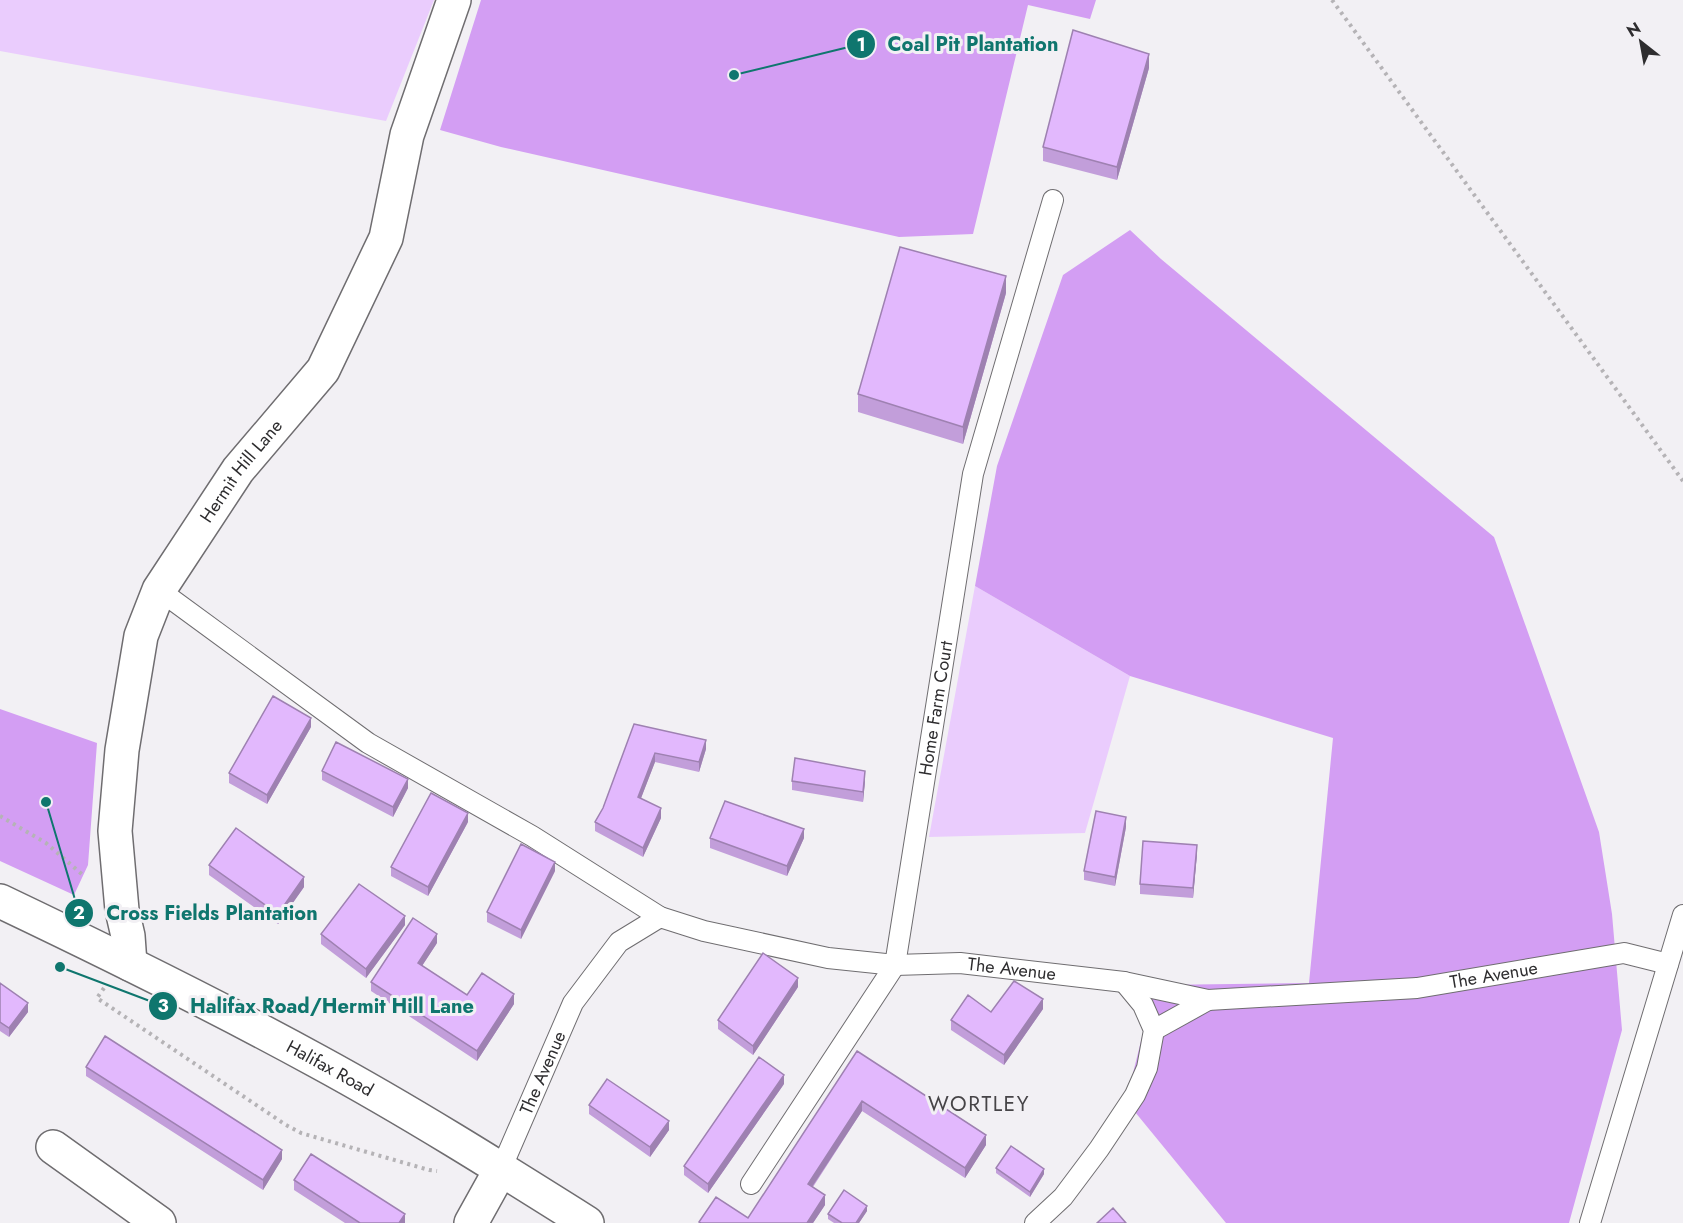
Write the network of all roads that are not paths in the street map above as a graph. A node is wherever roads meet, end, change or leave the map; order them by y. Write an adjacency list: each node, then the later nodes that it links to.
1 (453, 0): 3 (main road, Hermit Hill Lane)
2 (1053, 200): 9 (lane, Home Farm Court)
3 (159, 590): 6 (lane); 7 (main road, Hermit Hill Lane)
4 (0, 901): 7 (main road, Halifax Road)
5 (1683, 915): 8 (lane)
6 (660, 917): 9 (lane, The Avenue); 14 (lane, The Avenue)
7 (130, 964): 14 (main road, Halifax Road)
8 (1668, 964): 11 (lane, The Avenue); 20 (lane)
9 (895, 965): 10 (lane, The Avenue); 15 (lane, Home Farm Court)
10 (1124, 982): 11 (lane, The Avenue); 12 (lane)
11 (1208, 1000): 12 (lane)
12 (1154, 1030): 19 (lane)
13 (53, 1148): 16 (main road)
14 (501, 1169): 17 (main road); 18 (main road, Halifax Road)
15 (751, 1184)
16 (159, 1223)
17 (471, 1223)
18 (587, 1223)
19 (1035, 1223)
20 (1590, 1223)

